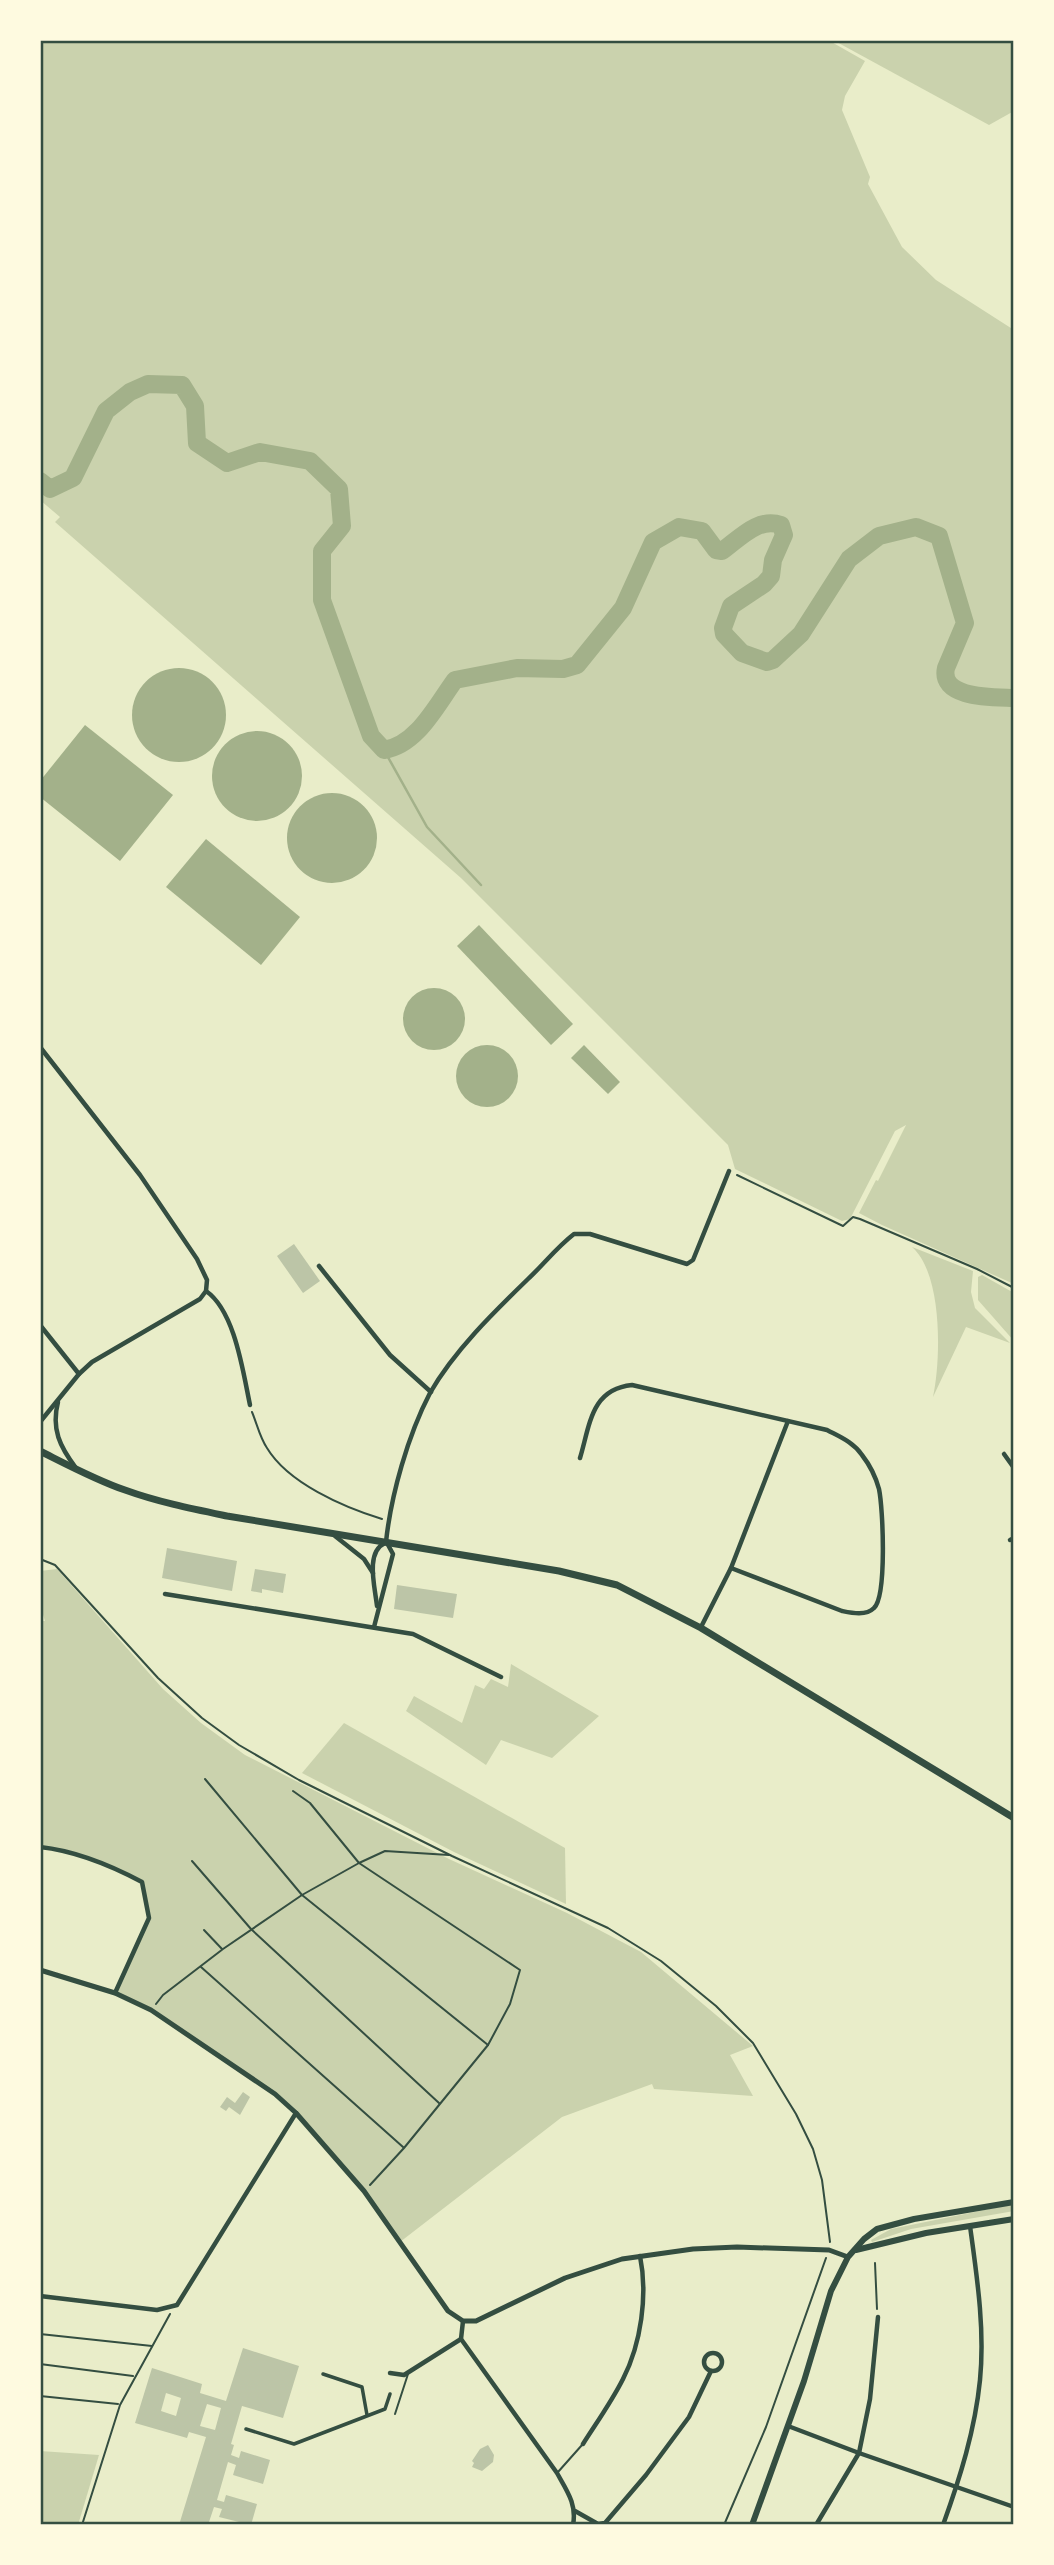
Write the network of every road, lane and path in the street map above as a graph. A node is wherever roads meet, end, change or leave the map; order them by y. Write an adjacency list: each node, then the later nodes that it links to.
1 (40, 1047): 5 (street)
2 (729, 1171): 4 (path); 8 (street)
3 (319, 1266): 8 (street)
4 (1014, 1288)
5 (206, 1291): 7 (street); 10 (street)
6 (40, 1325): 7 (street)
7 (79, 1374): 9 (street)
8 (431, 1392): 18 (street)
9 (58, 1398): 12 (street); 17 (street)
10 (250, 1405): 18 (path)
11 (788, 1421): 15 (street); 22 (street); 22 (street)
12 (40, 1422)
13 (40, 1451): 17 (main road)
14 (1004, 1454): 16 (street)
15 (580, 1458)
16 (1014, 1468)
17 (77, 1470): 19 (main road)
18 (388, 1521): 20 (street)
19 (331, 1534): 20 (main road); 23 (street)
20 (386, 1542): 23 (street); 25 (street); 27 (main road)
21 (40, 1559): 33 (path)
22 (731, 1568): 27 (street)
23 (374, 1577): 25 (street)
24 (165, 1594): 26 (street)
25 (377, 1610): 26 (street)
26 (374, 1627): 28 (street)
27 (701, 1628): 31 (main road)
28 (501, 1677)
29 (205, 1779): 36 (path)
30 (293, 1791): 35 (path)
31 (1014, 1818)
32 (40, 1847): 42 (street)
33 (452, 1856): 35 (path); 52 (path)
34 (192, 1861): 37 (path)
35 (359, 1863): 36 (path); 44 (path)
36 (302, 1895): 37 (path); 44 (path)
37 (251, 1929): 39 (path); 45 (path)
38 (204, 1930): 39 (path)
39 (223, 1950): 40 (path)
40 (201, 1967): 43 (path); 47 (path)
41 (40, 1970): 42 (street)
42 (115, 1993): 43 (street)
43 (151, 2010): 46 (street)
44 (488, 2045): 45 (path)
45 (440, 2104): 47 (path)
46 (296, 2113): 48 (street); 59 (street)
47 (404, 2148): 48 (path)
48 (365, 2191): 61 (street)
49 (1014, 2202): 54 (main road)
50 (1014, 2219): 51 (main road)
51 (970, 2226): 54 (main road); 81 (street)
52 (831, 2238)
53 (829, 2250): 55 (street); 56 (street); 86 (path)
54 (854, 2251): 56 (main road)
55 (640, 2256): 61 (street); 78 (street)
56 (848, 2257): 76 (main road)
57 (875, 2263): 60 (path)
58 (40, 2296): 59 (street)
59 (173, 2307): 64 (path)
60 (878, 2317): 79 (street)
61 (463, 2320): 63 (street)
62 (40, 2334): 64 (path)
63 (461, 2339): 68 (street); 80 (street)
64 (153, 2346): 70 (path)
65 (40, 2364): 70 (path)
66 (711, 2371): 66 (street); 83 (street)
67 (390, 2373): 68 (street)
68 (409, 2373): 74 (lane)
69 (323, 2374): 75 (street)
70 (135, 2376): 73 (path)
71 (390, 2394): 75 (street)
72 (40, 2396): 73 (path)
73 (120, 2404): 84 (path)
74 (395, 2414)
75 (367, 2416): 77 (street)
76 (788, 2426): 79 (street); 87 (main road)
77 (247, 2429)
78 (583, 2444): 80 (lane)
79 (859, 2453): 81 (street); 88 (street)
80 (557, 2473): 83 (street)
81 (957, 2487): 82 (street); 89 (street)
82 (1014, 2507)
83 (575, 2511): 85 (street)
84 (82, 2525)
85 (573, 2525)
86 (724, 2525)
87 (752, 2525)
88 (816, 2525)
89 (943, 2525)

